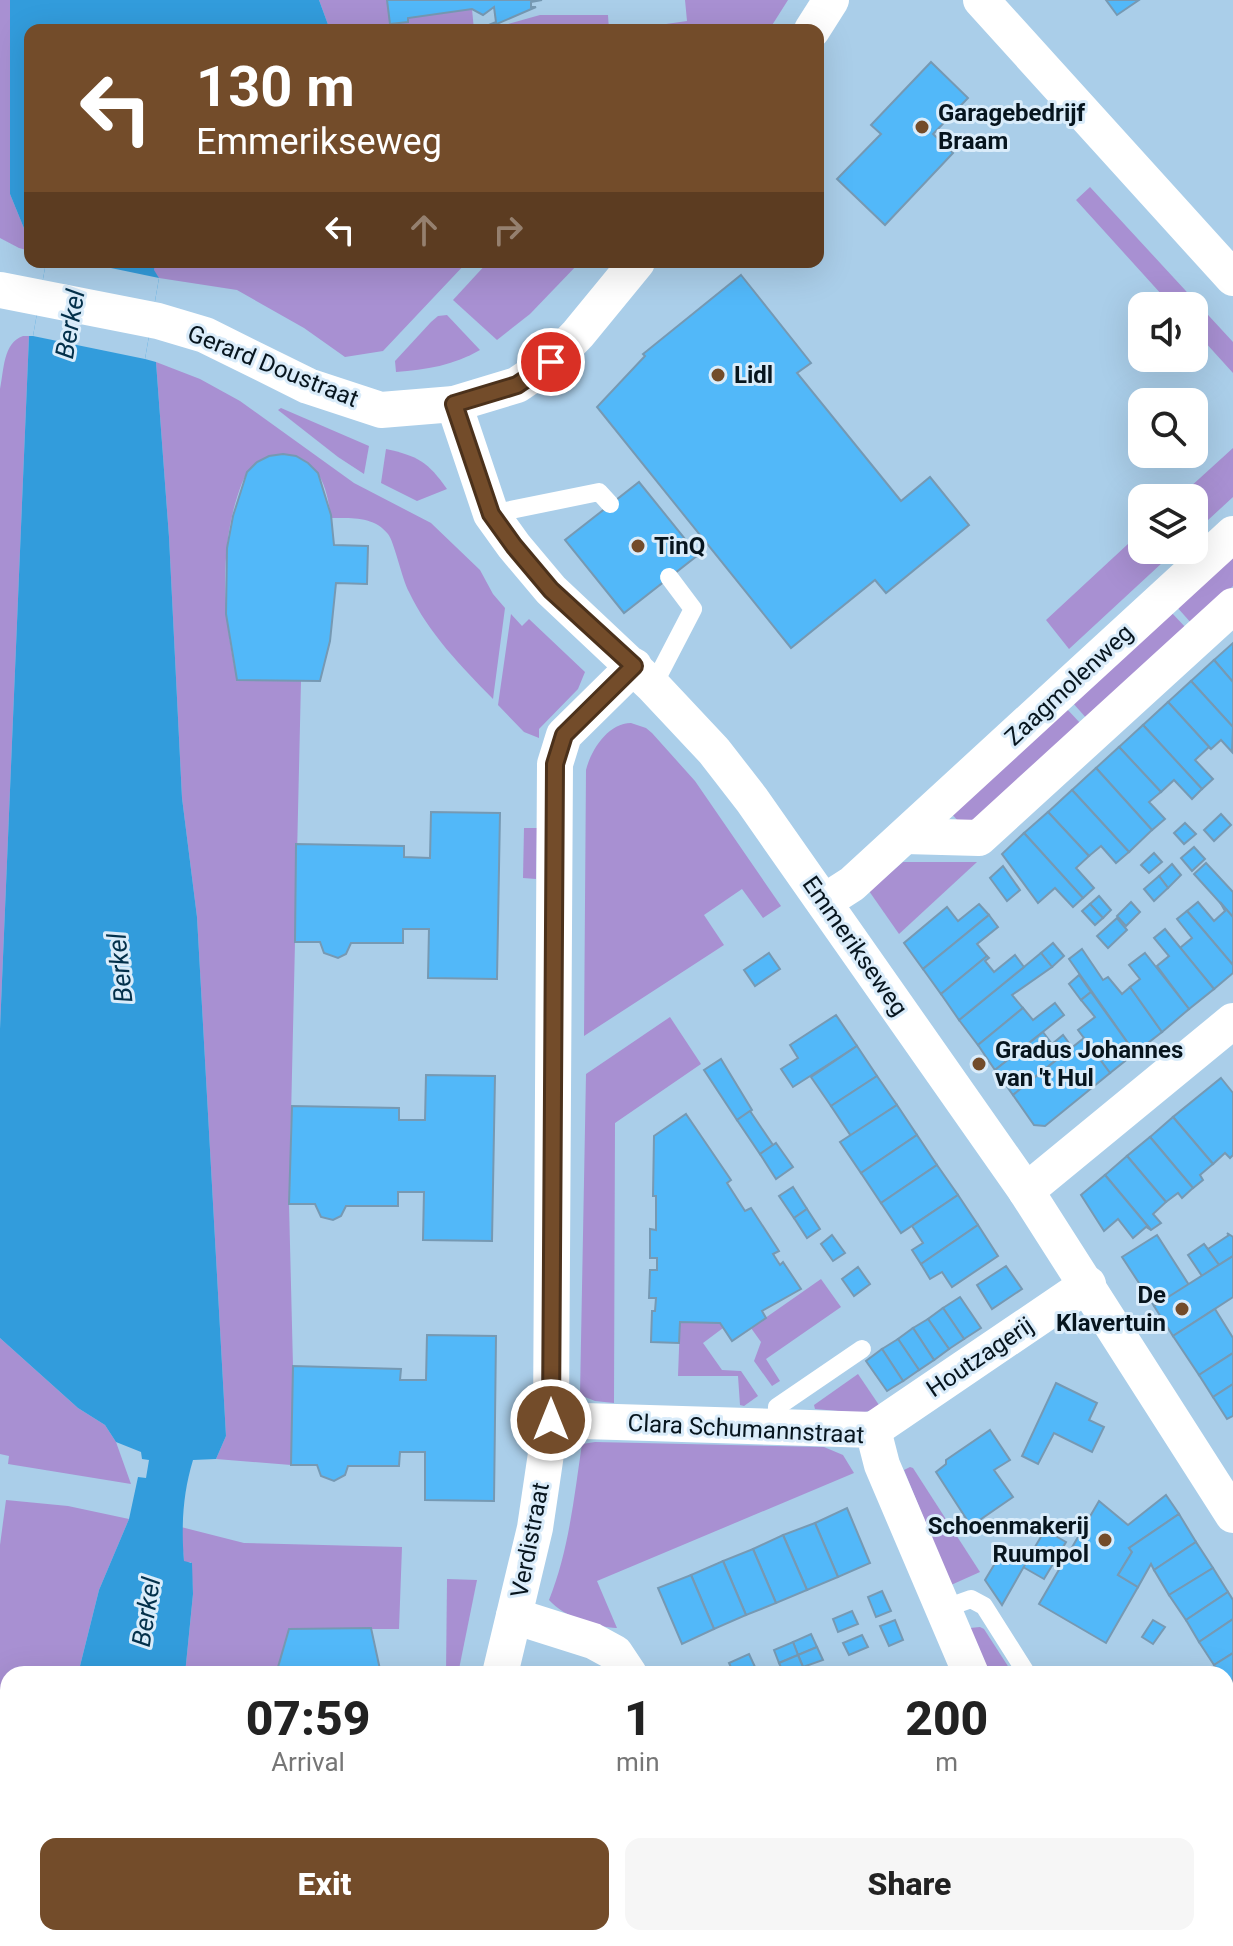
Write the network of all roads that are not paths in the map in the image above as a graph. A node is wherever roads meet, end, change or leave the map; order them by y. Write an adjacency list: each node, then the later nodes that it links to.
1 (831, 0): 3 (street)
2 (981, 0): 5 (street)
3 (816, 24)
4 (632, 268): 7 (street, Gerard Doustraat)
5 (1233, 278)
6 (17, 293): 7 (street, Gerard Doustraat)
7 (454, 404): 9 (street, Emmerikseweg)
8 (610, 504): 9 (lane)
9 (491, 514): 13 (street, Emmerikseweg)
10 (1233, 534): 14 (street, Zaagmolenweg)
11 (669, 577): 13 (lane)
12 (1233, 606): 14 (street)
13 (644, 676): 15 (street, Emmerikseweg); 20 (street, Verdistraat)
14 (905, 836): 15 (street, Zaagmolenweg)
15 (824, 902): 17 (street, Emmerikseweg)
16 (1233, 1021): 17 (street)
17 (1026, 1191): 18 (street, Emmerikseweg)
18 (1088, 1284): 22 (street, Houtzagerij); 23 (street, Emmerikseweg)
19 (862, 1349): 21 (lane)
20 (551, 1420): 21 (street, Clara Schumannstraat); 25 (street, Verdistraat)
21 (776, 1427): 22 (street, Clara Schumannstraat)
22 (873, 1430): 24 (street, Clara Schumannstraat)
23 (1233, 1515)
24 (943, 1609): 28 (street, Clara Schumannstraat); 29 (lane)
25 (514, 1616): 26 (street, Verdistraat); 27 (street)
26 (502, 1666)
27 (624, 1666)
28 (968, 1666)
29 (1022, 1666)

